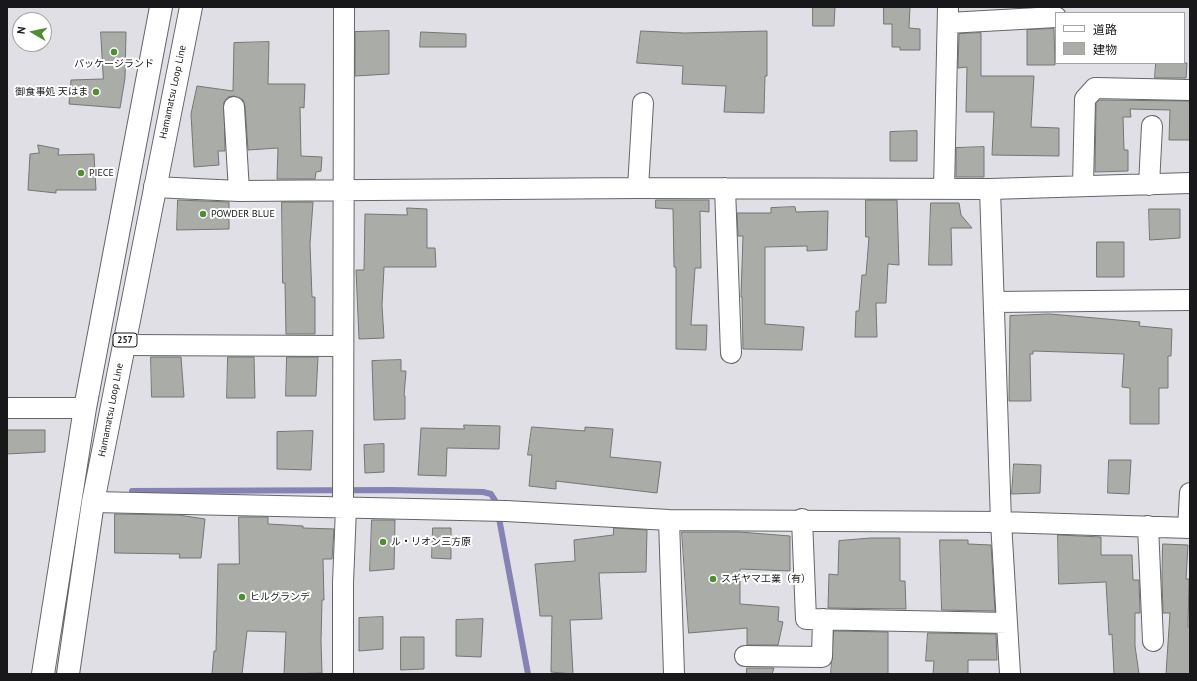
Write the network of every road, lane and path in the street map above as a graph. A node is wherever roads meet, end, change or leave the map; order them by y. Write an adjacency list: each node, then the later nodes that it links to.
1 (161, 7): 26 (highway, 257)
2 (191, 7): 13 (highway, Hamamatsu Loop Line / 257)
3 (344, 7): 18 (street)
4 (948, 15): 5 (street); 16 (street)
5 (1055, 17)
6 (1190, 90): 12 (street)
7 (643, 103): 14 (street)
8 (234, 107): 19 (street)
9 (1152, 126): 11 (street)
10 (1190, 183): 11 (street)
11 (1149, 185): 12 (street)
12 (1083, 186): 17 (street)
13 (154, 187): 19 (street); 22 (highway, Hamamatsu Loop Line / 257)
14 (638, 188): 15 (street); 18 (street)
15 (725, 188): 16 (street); 24 (street)
16 (944, 189): 17 (street)
17 (990, 189): 21 (street)
18 (343, 190): 19 (street); 23 (street)
19 (239, 191)
20 (1190, 300): 21 (street)
21 (994, 302): 32 (street)
22 (124, 345): 23 (street); 29 (highway, Hamamatsu Loop Line / 257)
23 (343, 346): 28 (street)
24 (731, 353)
25 (7, 408): 26 (street)
26 (85, 408): 39 (highway, 257)
27 (1190, 493): 34 (street)
28 (343, 499): 29 (street); 31 (street); 41 (street)
29 (93, 502): 40 (highway, Hamamatsu Loop Line / 257)
30 (802, 519): 31 (street); 32 (street); 35 (street)
31 (669, 520): 42 (street)
32 (1001, 522): 33 (street); 36 (street)
33 (1148, 526): 34 (street); 37 (street)
34 (1189, 528)
35 (824, 619): 36 (street); 38 (street)
36 (1007, 623): 43 (street)
37 (1153, 641)
38 (745, 656)
39 (42, 674)
40 (68, 674)
41 (343, 674)
42 (674, 674)
43 (1010, 674)

